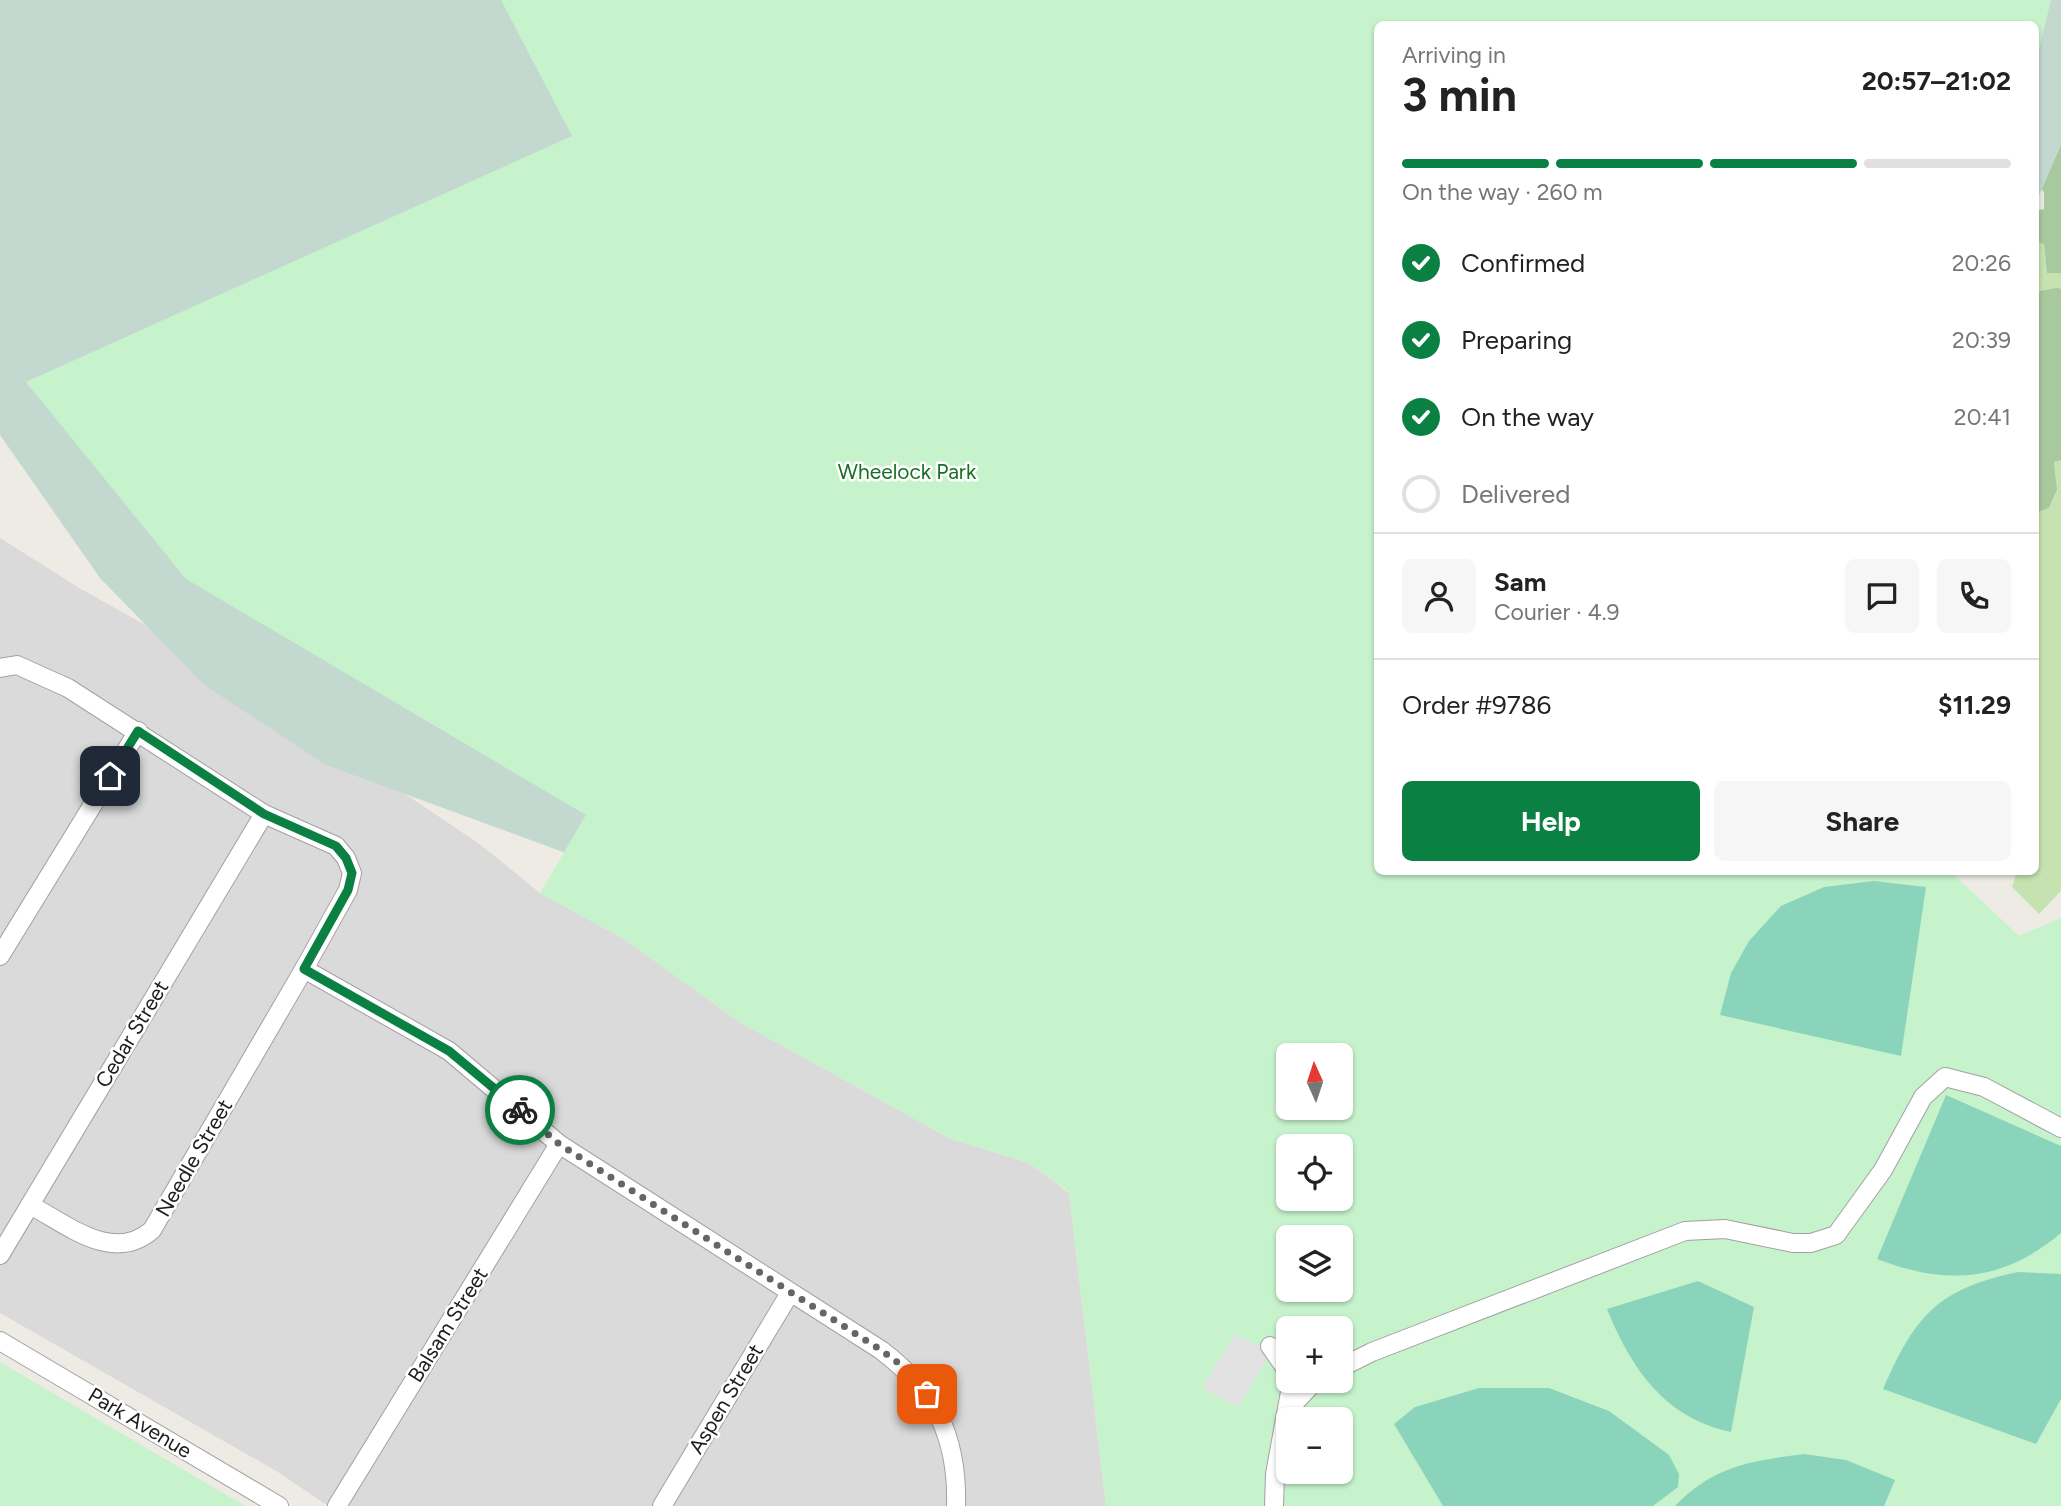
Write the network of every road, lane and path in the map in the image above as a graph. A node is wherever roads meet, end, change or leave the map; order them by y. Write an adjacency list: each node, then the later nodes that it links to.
1 (0, 668): 2 (street)
2 (138, 731): 3 (street); 4 (street)
3 (264, 814): 5 (street, Needle Street); 8 (street, Cedar Street)
4 (0, 957)
5 (304, 969): 7 (street); 8 (street, Needle Street)
6 (2061, 1128): 14 (street)
7 (559, 1144): 10 (street); 19 (street, Balsam Street)
8 (30, 1205): 9 (street, Cedar Street)
9 (0, 1255)
10 (790, 1293): 20 (street, Aspen Street); 21 (street)
11 (0, 1341): 18 (street, Park Avenue)
12 (1270, 1346): 13 (street)
13 (1276, 1355)
14 (1353, 1362)
15 (1304, 1393): 16 (street)
16 (1291, 1407)
17 (1276, 1469): 22 (street)
18 (279, 1506)
19 (337, 1506)
20 (662, 1506)
21 (956, 1506)
22 (1274, 1506)

